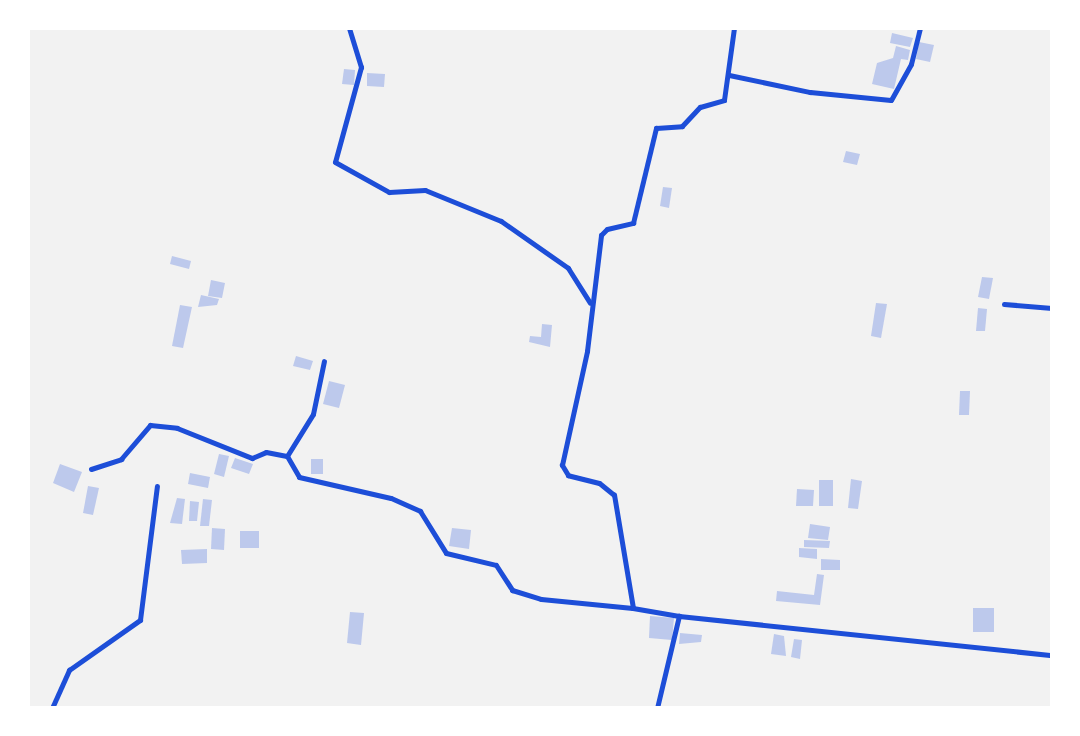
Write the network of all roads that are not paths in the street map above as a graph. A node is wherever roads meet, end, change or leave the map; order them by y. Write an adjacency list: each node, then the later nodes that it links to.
1 (349, 28): 6 (street)
2 (734, 28): 4 (street)
3 (920, 28): 4 (street)
4 (729, 75): 6 (street)
5 (1004, 304): 7 (street)
6 (591, 305): 12 (street)
7 (1052, 308)
8 (324, 361): 9 (street)
9 (287, 456): 10 (street); 12 (street)
10 (91, 469)
11 (157, 486): 15 (street)
12 (633, 608): 13 (street)
13 (679, 616): 14 (street); 16 (street)
14 (1052, 655)
15 (52, 708)
16 (657, 708)

